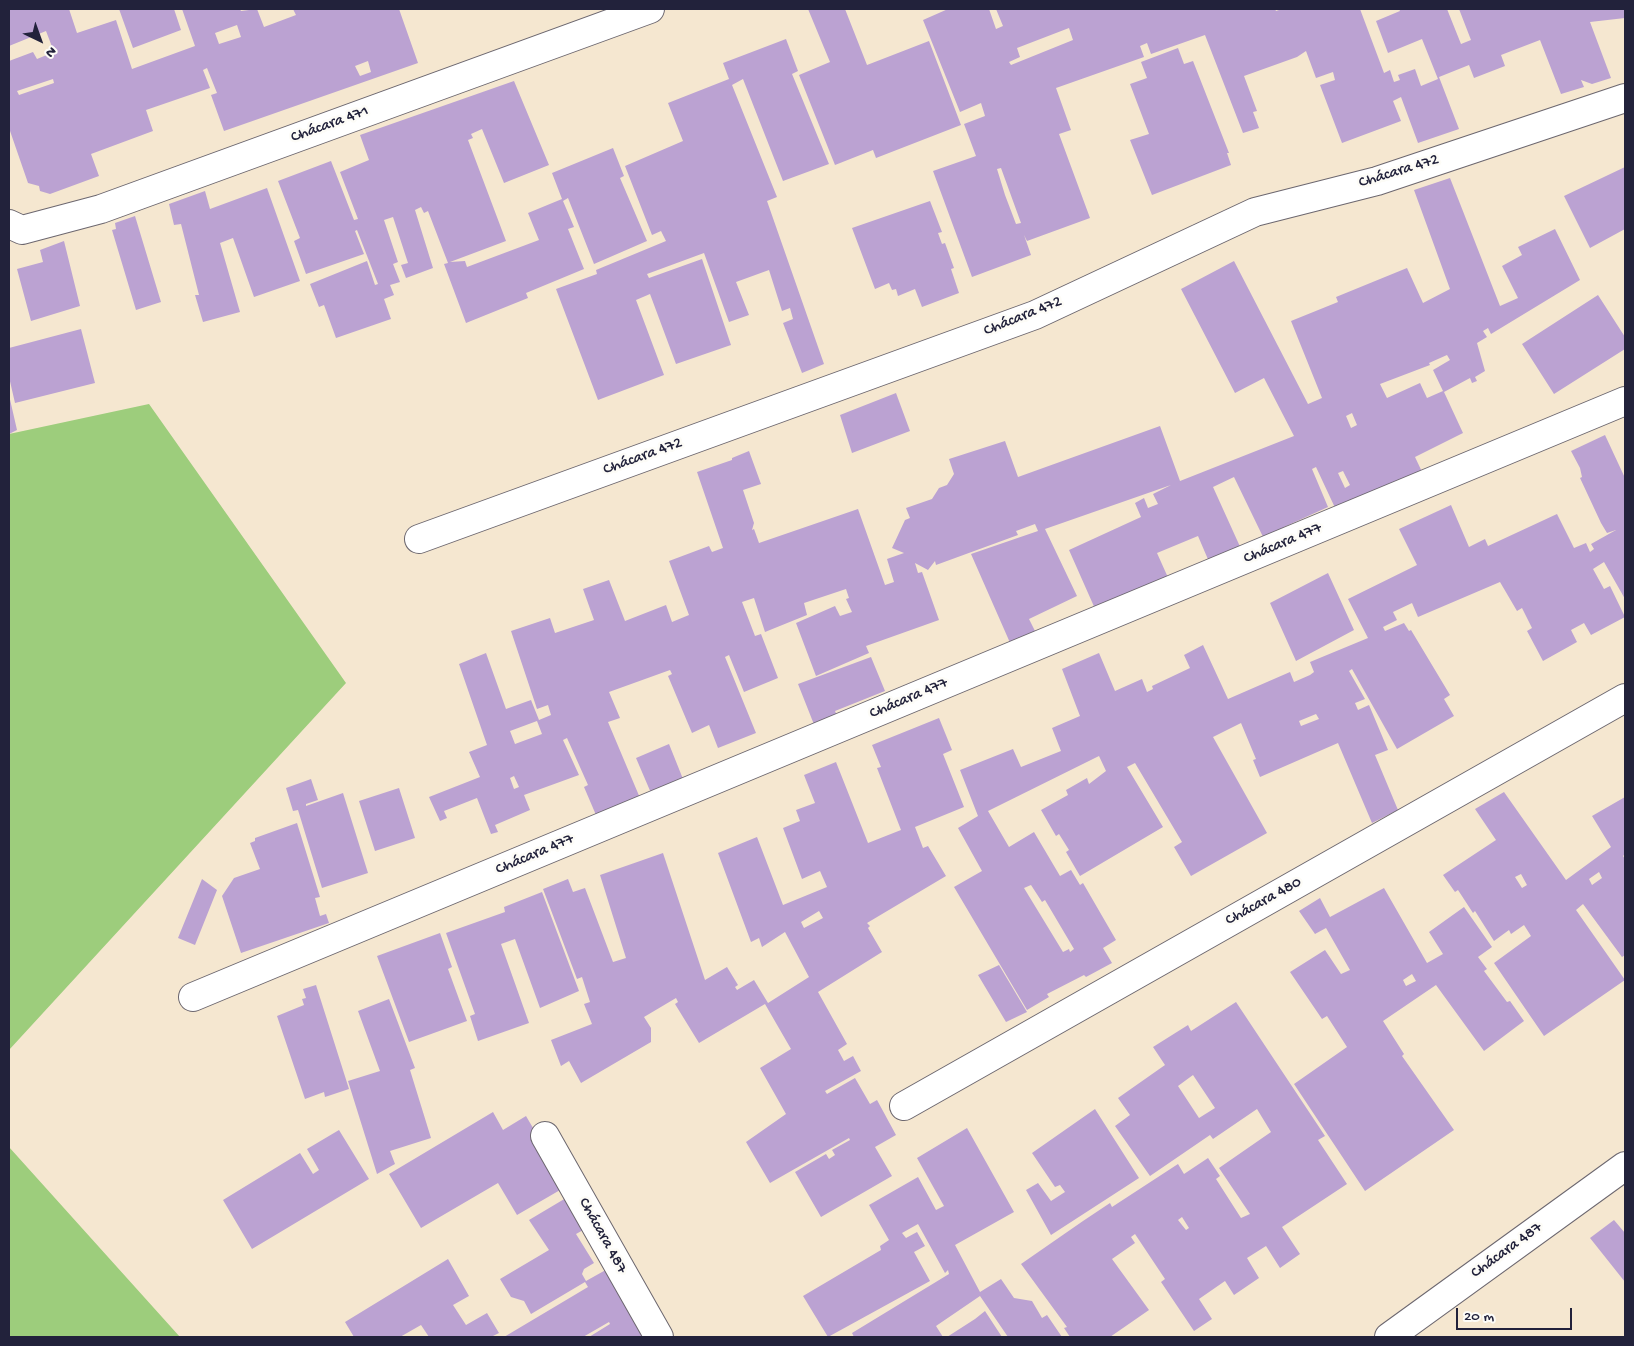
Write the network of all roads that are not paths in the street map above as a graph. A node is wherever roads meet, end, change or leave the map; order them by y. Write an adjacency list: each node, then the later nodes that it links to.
1 (650, 9): 3 (street, Chácara 471)
2 (1625, 98): 5 (street, Chácara 472)
3 (9, 224)
4 (1625, 402): 7 (street, Chácara 477)
5 (419, 539)
6 (1625, 698): 8 (street, Chácara 480)
7 (193, 997)
8 (904, 1106)
9 (545, 1136): 11 (street, Chácara 487)
10 (1625, 1166): 12 (street, Chácara 487)
11 (658, 1337)
12 (1389, 1337)

